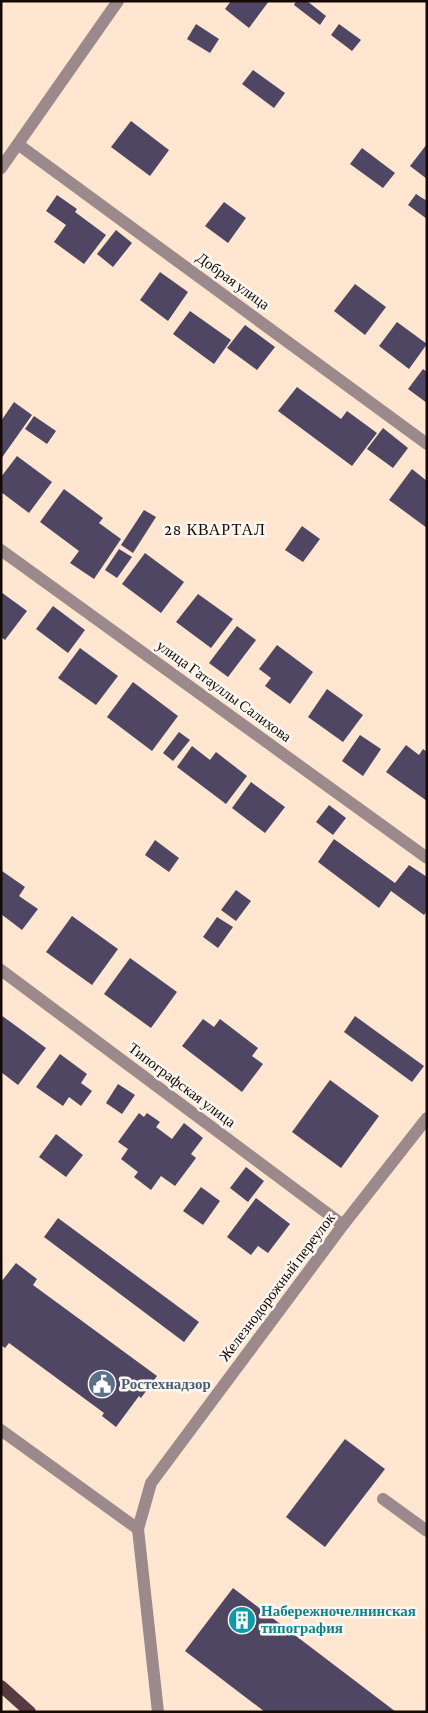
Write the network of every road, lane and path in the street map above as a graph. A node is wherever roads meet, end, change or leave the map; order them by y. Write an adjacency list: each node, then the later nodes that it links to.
1 (118, 1): 2 (street)
2 (19, 145): 3 (street); 4 (street, Добрая улица)
3 (1, 168)
4 (427, 444)
5 (1, 550): 6 (street, улица Гатауллы Салихова)
6 (427, 858)
7 (1, 970): 9 (street, Типографская улица)
8 (427, 1118): 9 (street, Железнодорожный переулок)
9 (343, 1225): 12 (street, Железнодорожный переулок)
10 (1, 1430): 12 (street)
11 (383, 1499): 13 (street)
12 (138, 1529): 16 (street, Железнодорожный переулок)
13 (427, 1531)
14 (1, 1686): 15 (main road)
15 (30, 1712)
16 (158, 1712)

